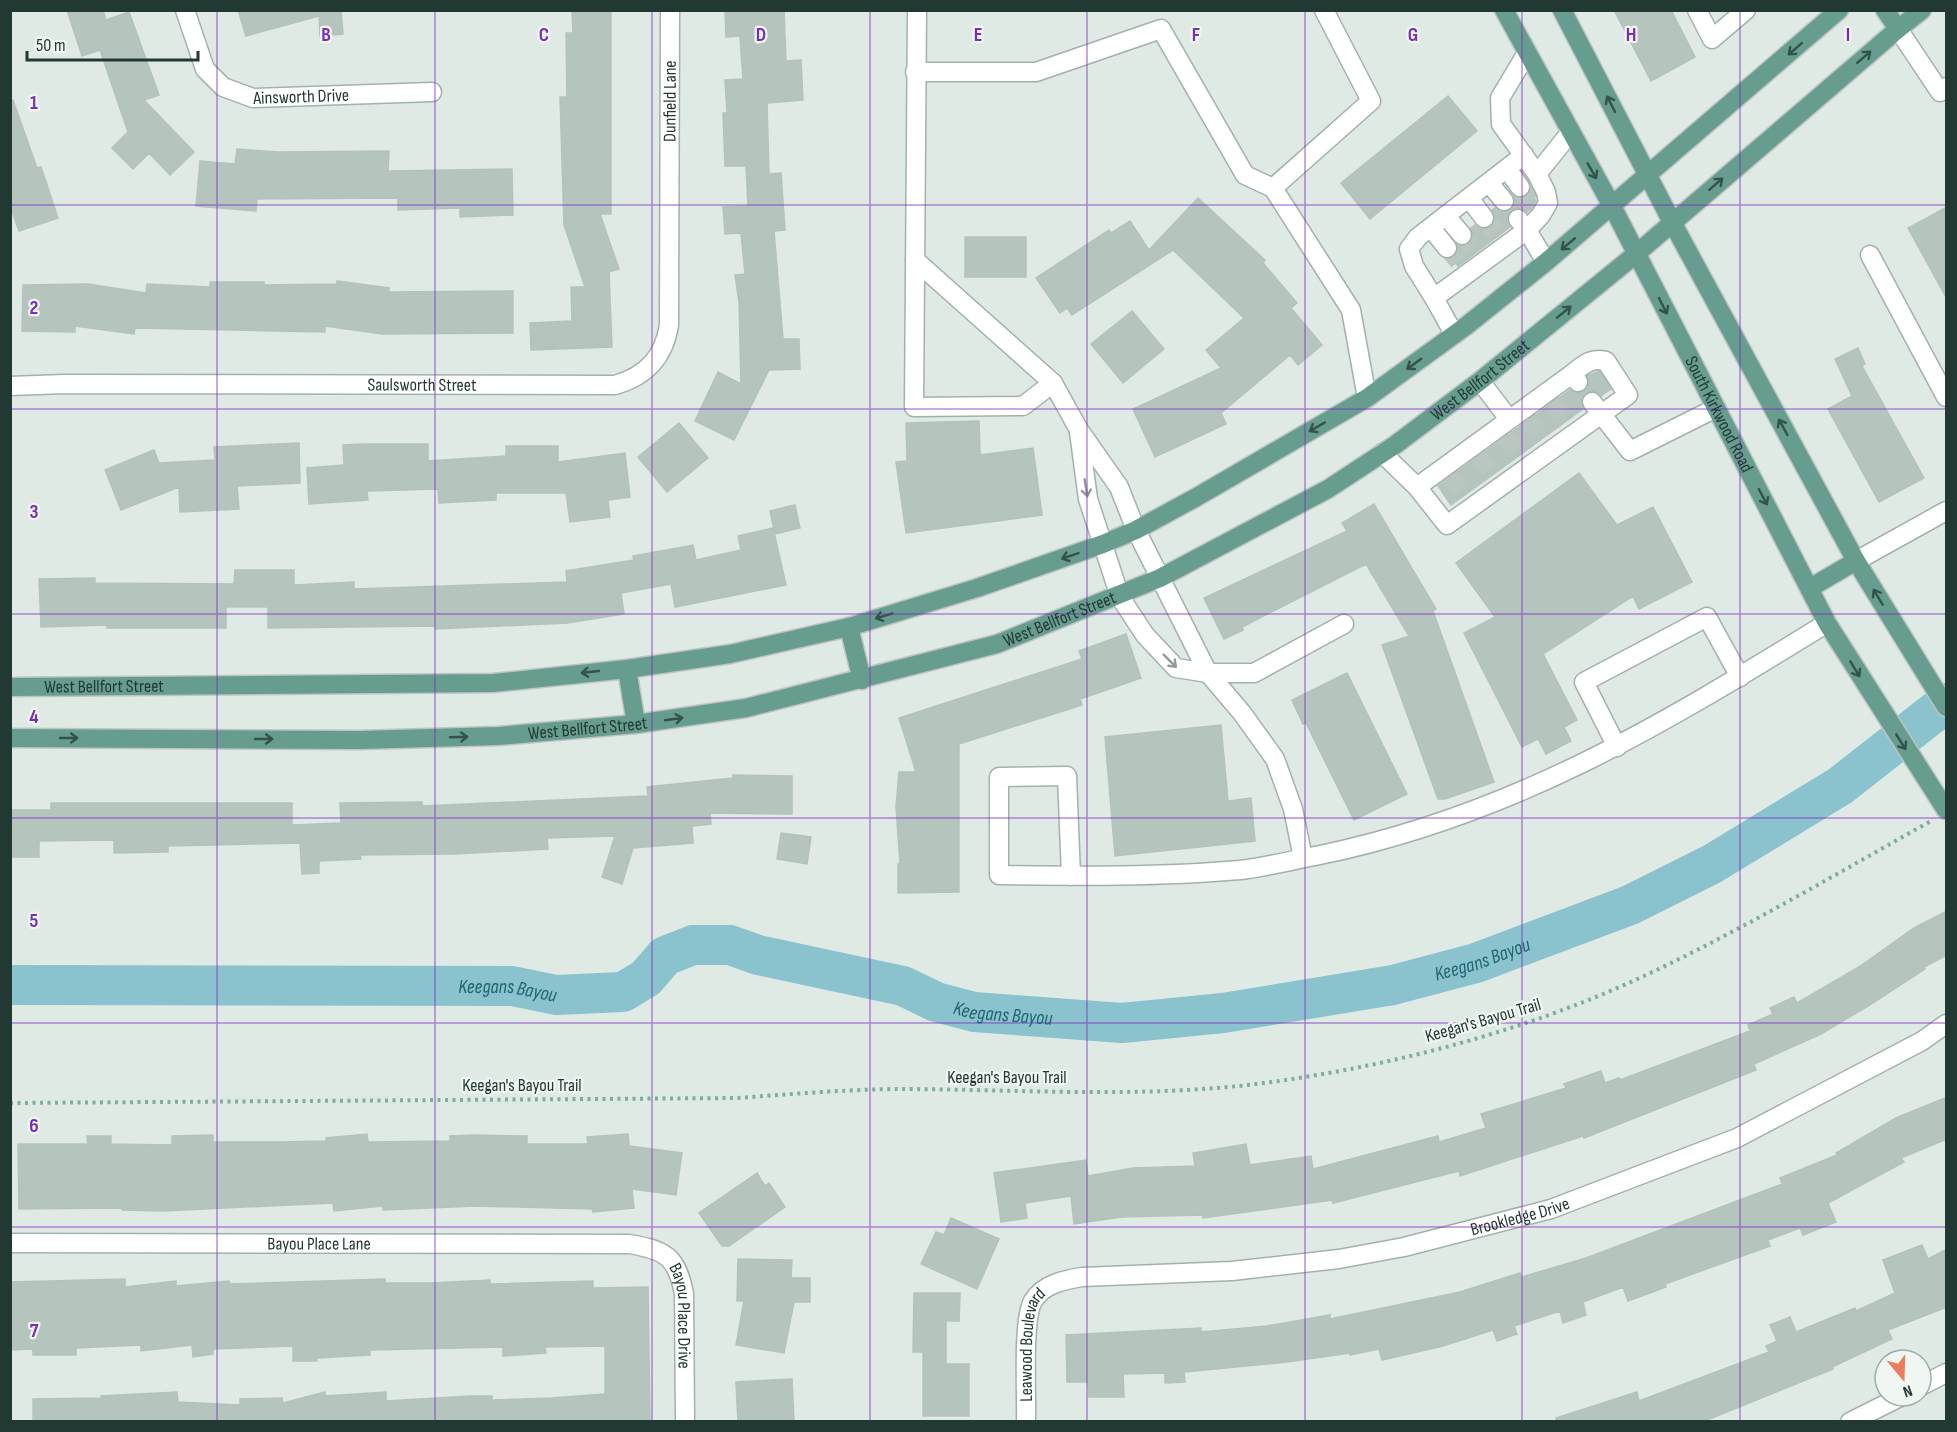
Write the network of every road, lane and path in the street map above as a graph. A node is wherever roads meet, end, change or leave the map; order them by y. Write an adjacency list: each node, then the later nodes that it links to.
1 (185, 10): 16 (street, Ainsworth Drive)
2 (670, 10): 25 (street, Dunfield Lane)
3 (916, 10): 14 (street)
4 (1324, 10): 24 (street)
5 (1504, 10): 13 (main road, South Kirkwood Road)
6 (1562, 10): 21 (main road, one-way to 6)
7 (1697, 10): 8 (street)
8 (1746, 10)
9 (1839, 10): 21 (main road, West Bellfort Street, one-way to 21)
10 (1885, 10): 12 (main road)
11 (1922, 10): 12 (main road, West Bellfort Street)
12 (1898, 29): 15 (street); 31 (main road, West Bellfort Street, one-way to 12)
13 (1527, 53): 17 (main road, South Kirkwood Road); 18 (street)
14 (915, 72): 24 (street); 38 (street)
15 (1947, 87)
16 (432, 92)
17 (1570, 133): 20 (street); 28 (main road, South Kirkwood Road, one-way to 28)
18 (1524, 155): 19 (street); 20 (street)
19 (1507, 169): 22 (street); 23 (street)
20 (1537, 174): 32 (street)
21 (1647, 175): 28 (main road, West Bellfort Street); 31 (main road)
22 (1489, 183): 26 (street); 27 (street)
23 (1520, 187)
24 (1273, 188): 46 (street)
25 (669, 193): 44 (street, Saulsworth Street)
26 (1469, 198): 29 (street); 30 (street)
27 (1504, 201)
28 (1612, 206): 36 (main road, South Kirkwood Road); 39 (main road, West Bellfort Street, one-way to 39)
29 (1446, 216): 33 (street); 34 (street)
30 (1484, 218)
31 (1672, 222): 36 (main road, West Bellfort Street); 56 (main road, one-way to 31)
32 (1523, 225): 39 (street); 40 (street)
33 (1431, 228): 35 (street); 40 (street)
34 (1462, 236)
35 (1447, 248)
36 (1636, 254): 42 (main road, West Bellfort Street, one-way to 36); 47 (main road, South Kirkwood Road, one-way to 47)
37 (1870, 255): 45 (street)
38 (915, 260): 43 (street); 43 (street)
39 (1546, 262): 41 (main road, West Bellfort Street)
40 (1434, 298): 41 (street)
41 (1454, 334): 46 (main road, West Bellfort Street, one-way to 46)
42 (1480, 381): 49 (street); 51 (main road, West Bellfort Street)
43 (1053, 383): 50 (street)
44 (10, 386)
45 (1947, 397)
46 (1367, 398): 54 (main road, West Bellfort Street, one-way to 54)
47 (1716, 408): 48 (street); 58 (main road, South Kirkwood Road, one-way to 58)
48 (1597, 409): 49 (street); 52 (street)
49 (1511, 422): 52 (street)
50 (1078, 430): 54 (street); 55 (street, one-way to 55)
51 (1382, 453): 52 (street); 57 (main road, West Bellfort Street)
52 (1417, 487)
53 (1947, 511): 56 (street)
54 (1136, 530): 55 (main road, West Bellfort Street); 57 (street)
55 (1103, 544): 59 (street); 62 (main road, West Bellfort Street, one-way to 62)
56 (1856, 561): 58 (main road); 68 (main road, one-way to 56)
57 (1161, 578): 59 (main road, West Bellfort Street); 64 (street)
58 (1810, 588): 60 (main road, South Kirkwood Road)
59 (1120, 597): 64 (street, one-way to 64); 66 (main road, West Bellfort Street)
60 (1827, 622): 65 (street); 72 (main road, South Kirkwood Road, one-way to 72)
61 (1344, 624): 64 (street)
62 (849, 627): 63 (main road, West Bellfort Street); 66 (main road)
63 (627, 669): 67 (main road, West Bellfort Street, one-way to 67); 69 (main road)
64 (1208, 673): 73 (street)
65 (1740, 677): 71 (street); 71 (street)
66 (862, 680): 69 (main road, West Bellfort Street, one-way to 66)
67 (10, 687)
68 (1947, 707)
69 (636, 724): 70 (main road, West Bellfort Street, one-way to 69)
70 (10, 738)
71 (1617, 747): 73 (street)
72 (1943, 813): 76 (path, Keegan's Bayou Trail)
73 (1303, 858): 74 (street)
74 (1071, 876): 74 (street)
75 (1947, 1024): 79 (street, Brookledge Drive)
76 (10, 1103)
77 (10, 1243): 78 (street, Bayou Place Lane)
78 (629, 1244): 83 (street, Bayou Place Drive)
79 (1059, 1281): 84 (street, Leawood Boulevard)
80 (1947, 1373): 81 (street)
81 (1933, 1380)
82 (1878, 1408): 85 (street)
83 (685, 1422)
84 (1026, 1422)
85 (1850, 1422)

